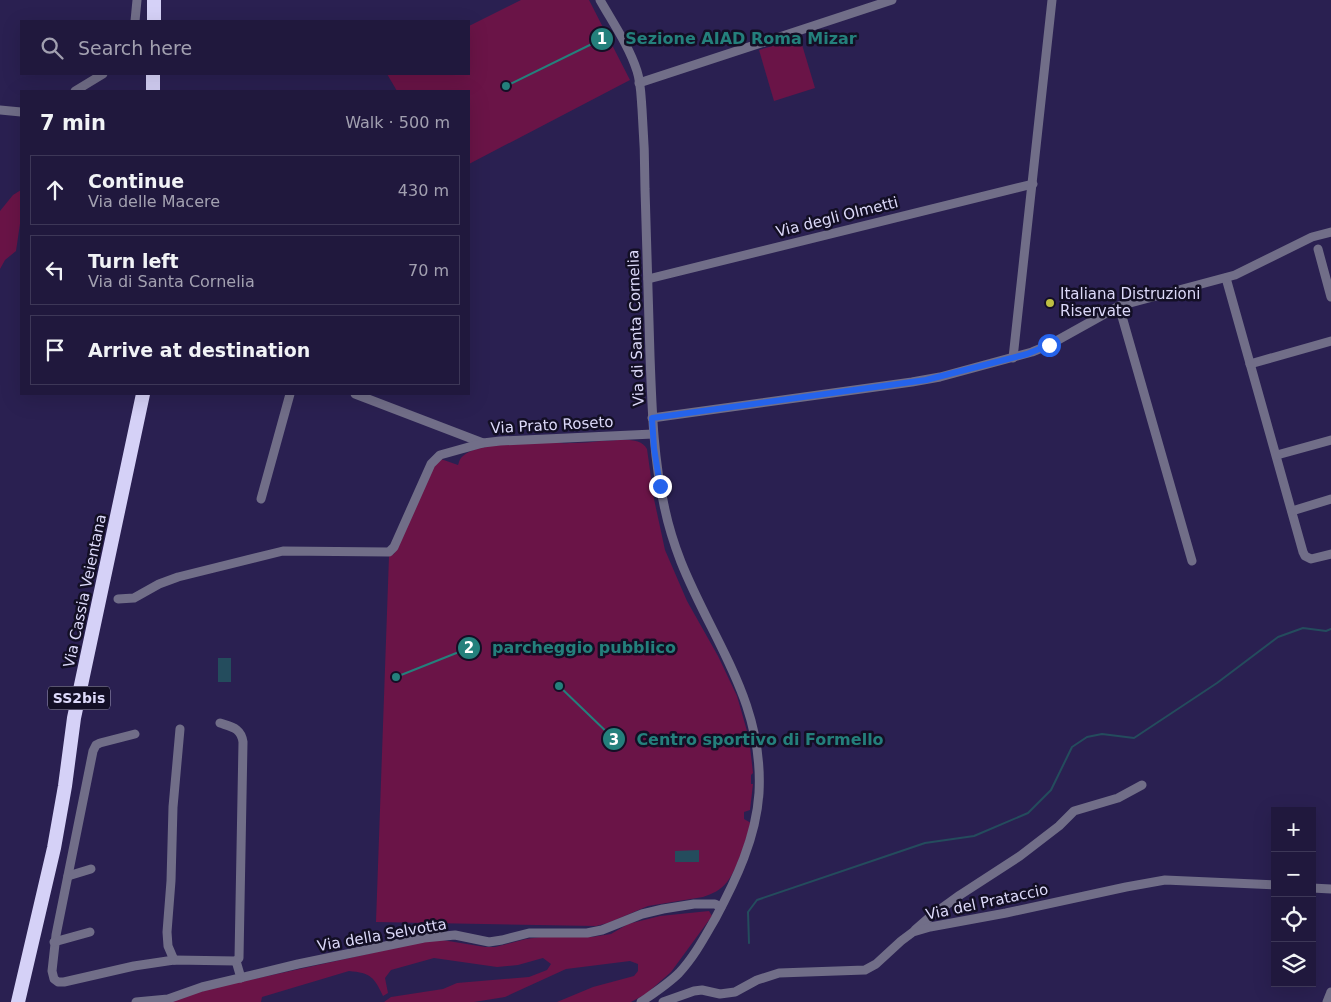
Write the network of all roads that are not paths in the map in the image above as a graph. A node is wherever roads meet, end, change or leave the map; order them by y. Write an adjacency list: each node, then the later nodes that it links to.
1 (136, 0): 7 (street)
2 (154, 0): 8 (highway)
3 (163, 0): 9 (highway)
4 (600, 0): 13 (street, Via di Santa Cornelia)
5 (892, 0): 13 (street)
6 (1052, 0): 19 (street)
7 (134, 20)
8 (154, 20)
9 (163, 20)
10 (101, 75): 14 (street)
11 (153, 75): 15 (highway)
12 (162, 75): 16 (highway)
13 (639, 83): 23 (street, Via di Santa Cornelia)
14 (77, 90)
15 (153, 90)
16 (162, 90)
17 (0, 110): 18 (street)
18 (20, 112)
19 (1033, 184): 23 (street, Via degli Olmetti); 27 (street)
20 (1331, 232): 22 (street)
21 (1318, 249): 24 (street)
22 (1226, 278): 25 (street); 28 (street)
23 (648, 279): 33 (street, Via di Santa Cornelia)
24 (1331, 297)
25 (1119, 306): 27 (street); 42 (street)
26 (1331, 341): 28 (street)
27 (1013, 358): 33 (street)
28 (1250, 364): 37 (street)
29 (134, 395): 61 (highway, Via Cassia Veientana / SS2bis)
30 (143, 395): 62 (highway, Via Cassia Veientana / SS2bis)
31 (290, 395): 38 (street)
32 (358, 395): 36 (street, Via Prato Roseto)
33 (652, 418): 34 (street, Via di Santa Cornelia)
34 (653, 434): 36 (street, Via Prato Roseto); 53 (street, Via di Santa Cornelia)
35 (1331, 440): 37 (street)
36 (483, 444): 43 (street, Via Prato Roseto)
37 (1276, 455): 40 (street)
38 (261, 499)
39 (1331, 499): 40 (street)
40 (1292, 511): 41 (street)
41 (1331, 554)
42 (1192, 561)
43 (118, 599)
44 (220, 724): 58 (street)
45 (180, 729): 57 (street)
46 (135, 734): 49 (street)
47 (1142, 785): 55 (street)
48 (92, 869): 49 (street)
49 (68, 876): 56 (street)
50 (1271, 885): 55 (street, Via del Prataccio)
51 (1316, 888): 52 (street)
52 (1331, 889)
53 (721, 908): 59 (street, Via della Selvotta); 64 (street, Via di Santa Cornelia)
54 (90, 932): 56 (street)
55 (913, 932): 65 (street, Via del Prataccio)
56 (54, 942): 57 (street)
57 (174, 960): 58 (street)
58 (236, 961): 59 (street)
59 (241, 978): 63 (street, Via della Selvotta)
60 (1331, 992): 66 (street)
61 (10, 1002)
62 (18, 1002)
63 (136, 1002)
64 (641, 1002)
65 (663, 1002)
66 (1327, 1002)

